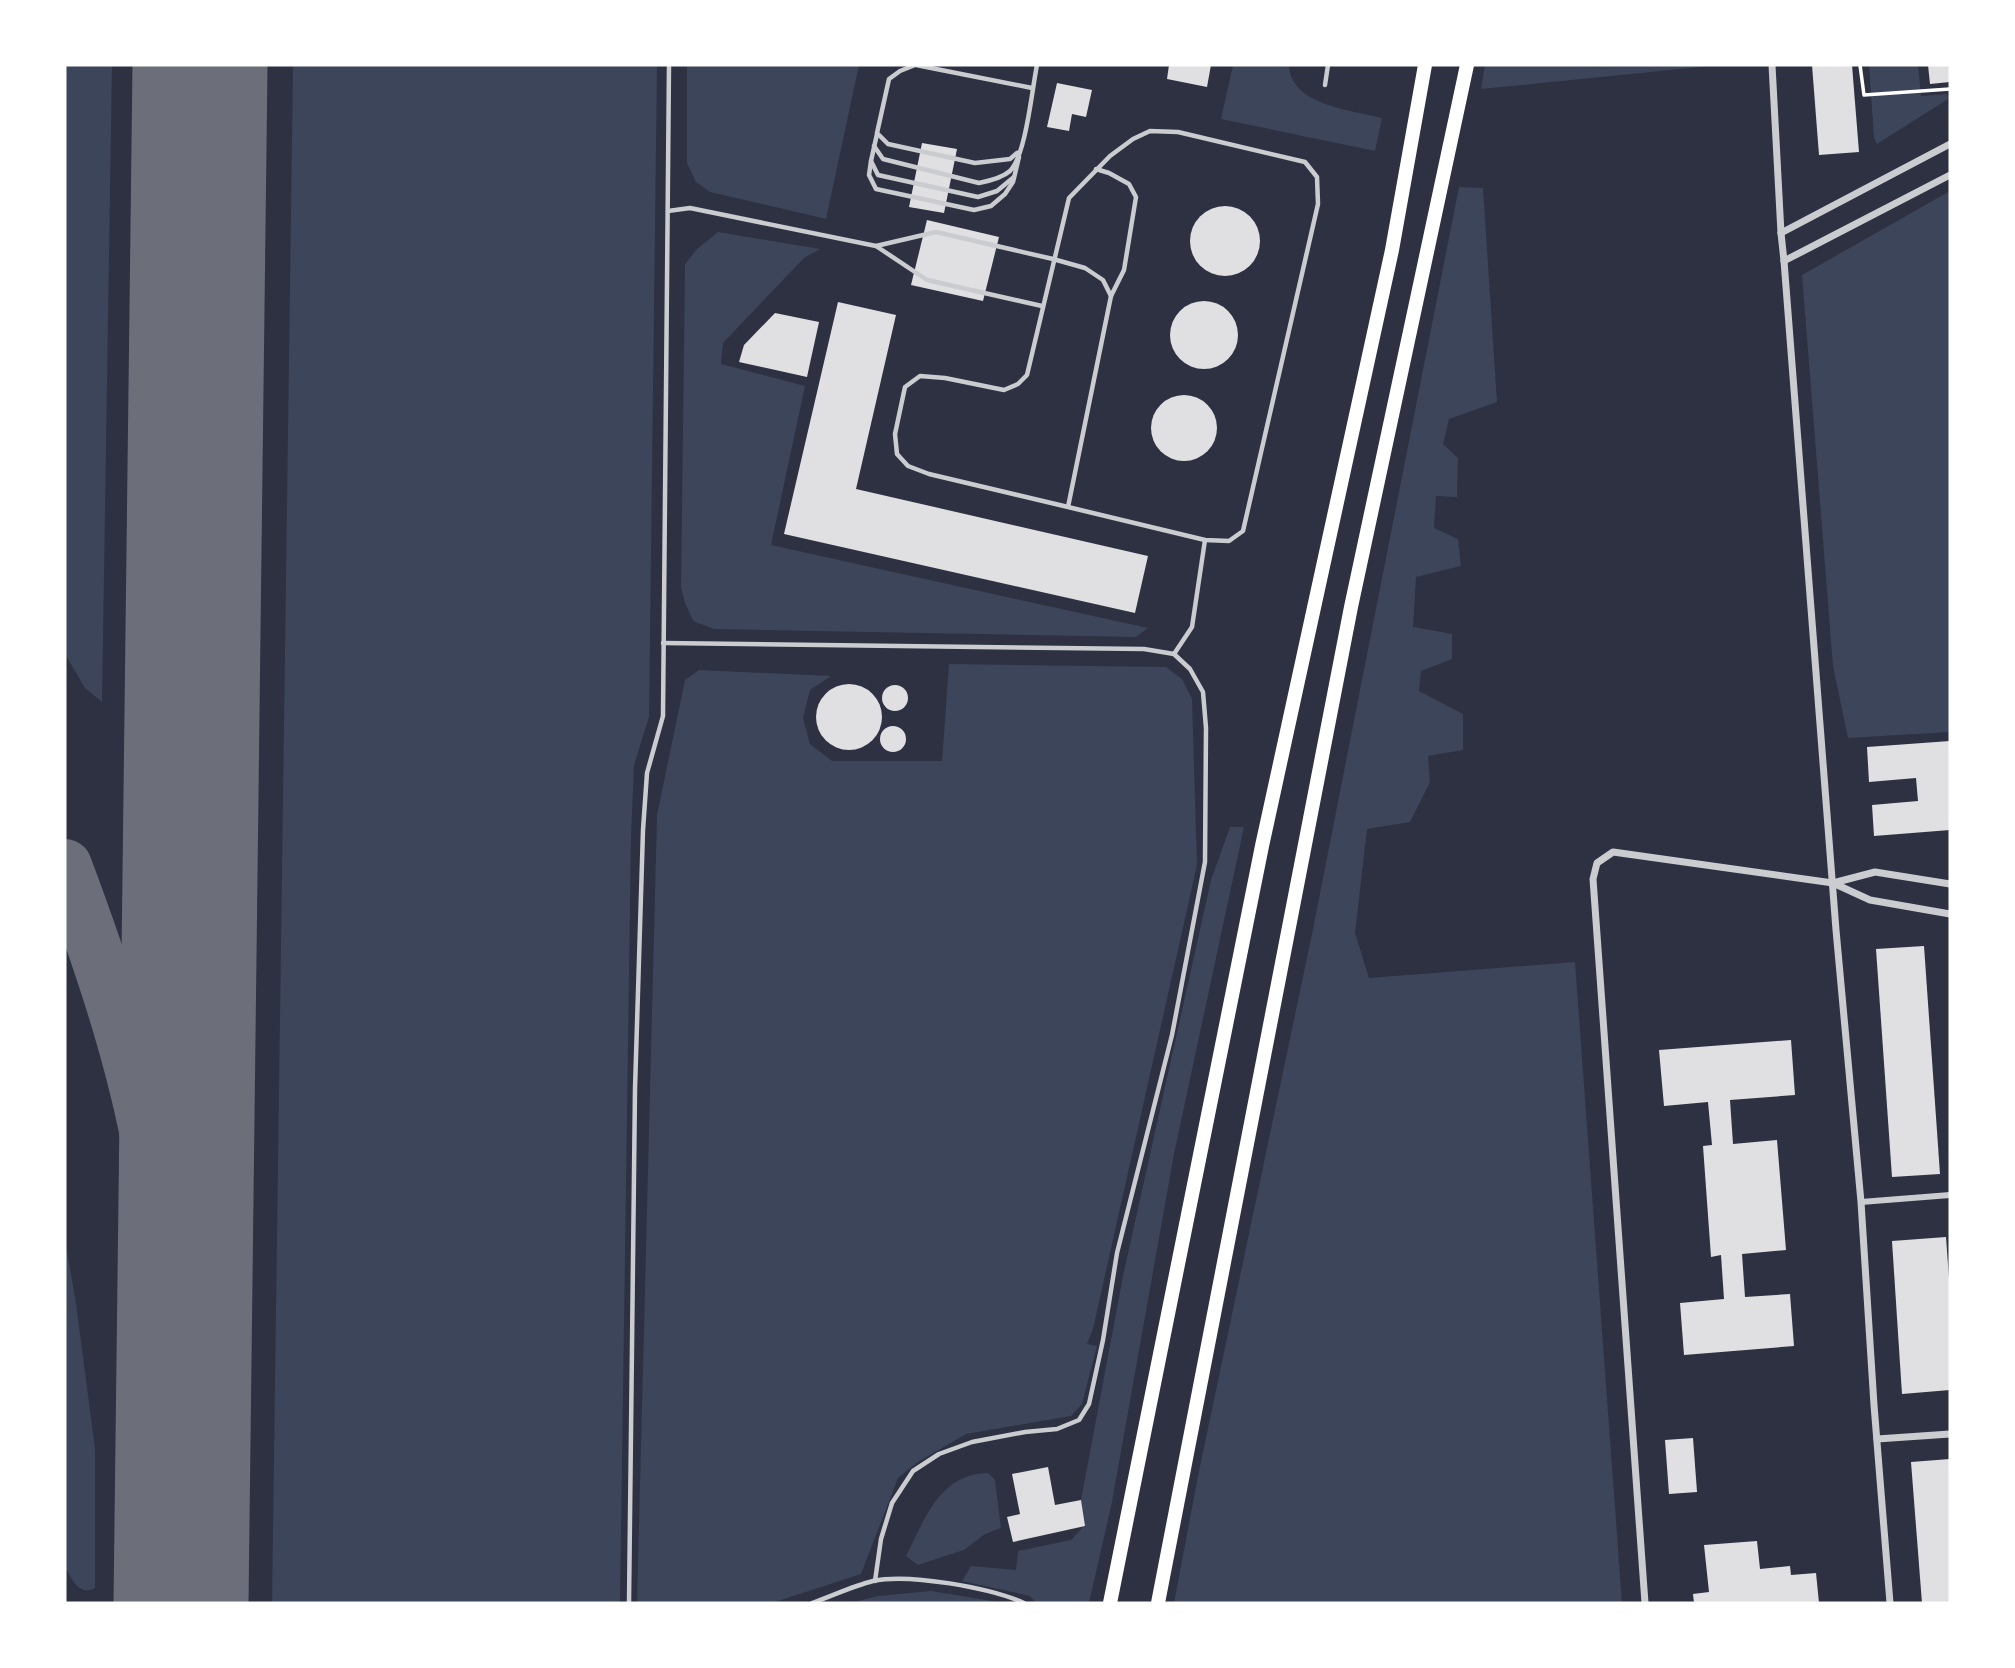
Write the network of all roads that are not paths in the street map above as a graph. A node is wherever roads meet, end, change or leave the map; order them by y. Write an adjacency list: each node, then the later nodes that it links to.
1 (668, 65): 18 (lane)
2 (915, 65): 9 (lane); 10 (lane)
3 (1037, 65): 9 (lane)
4 (1328, 65): 8 (lane)
5 (1425, 65): 40 (main road)
6 (1467, 65): 41 (main road)
7 (1772, 65): 19 (street)
8 (1325, 85)
9 (1032, 88): 13 (lane)
10 (877, 133): 12 (lane); 13 (lane)
11 (1950, 144): 19 (street)
12 (874, 146): 13 (lane); 14 (lane)
13 (1021, 150): 17 (lane)
14 (871, 161): 17 (lane); 17 (lane)
15 (1096, 169): 21 (lane); 23 (lane); 26 (lane)
16 (1950, 175): 22 (street)
17 (1014, 176)
18 (668, 211): 20 (lane); 27 (lane)
19 (1781, 233): 22 (street)
20 (876, 246): 21 (lane); 24 (lane)
21 (1053, 259): 23 (lane); 24 (lane)
22 (1784, 261): 29 (street)
23 (1111, 296): 25 (lane)
24 (1042, 306): 25 (lane)
25 (1068, 507): 26 (lane)
26 (1205, 540): 28 (lane)
27 (663, 643): 28 (lane); 37 (lane)
28 (1174, 654): 36 (lane)
29 (1833, 883): 30 (street); 31 (street); 33 (street); 42 (street)
30 (1950, 884)
31 (1950, 914)
32 (1950, 1195): 33 (street)
33 (1861, 1202): 35 (street)
34 (1950, 1434): 35 (street)
35 (1877, 1439): 43 (street)
36 (875, 1581): 38 (lane); 39 (lane)
37 (629, 1603)
38 (811, 1603)
39 (1024, 1603)
40 (1110, 1603)
41 (1158, 1603)
42 (1645, 1603)
43 (1890, 1603)

